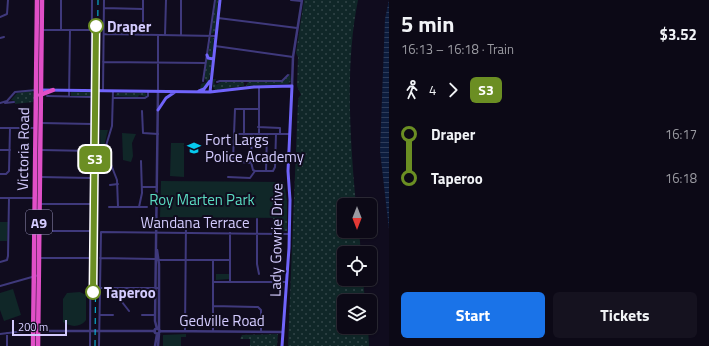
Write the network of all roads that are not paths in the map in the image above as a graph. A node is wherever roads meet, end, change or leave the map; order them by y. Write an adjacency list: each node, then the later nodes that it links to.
1 (8, 0): 16 (street)
2 (37, 0): 33 (highway, Victoria Road / A9)
3 (42, 0): 19 (highway, Victoria Road / A9)
4 (61, 0): 20 (street)
5 (92, 0): 22 (street)
6 (104, 0): 14 (street)
7 (143, 0): 15 (street)
8 (166, 0): 26 (street)
9 (181, 0): 27 (street)
10 (215, 0): 28 (street)
11 (220, 0): 17 (main road)
12 (291, 0): 13 (street)
13 (301, 1): 18 (street)
14 (104, 8): 15 (street); 23 (street)
15 (143, 9): 24 (street)
16 (0, 16)
17 (218, 18): 18 (street); 29 (main road)
18 (297, 28): 35 (street)
19 (41, 30): 20 (street); 33 (highway, Victoria Road / A9)
20 (61, 30): 21 (street)
21 (70, 30): 22 (street); 51 (street)
22 (93, 30): 53 (street)
23 (104, 34): 24 (street); 37 (street)
24 (143, 35): 25 (street)
25 (158, 35): 26 (street); 38 (street)
26 (165, 35): 27 (street)
27 (181, 35): 28 (street)
28 (210, 36): 29 (street); 34 (street)
29 (216, 36): 32 (main road)
30 (4, 37): 31 (street)
31 (0, 38)
32 (215, 46): 35 (street); 36 (main road)
33 (39, 47): 52 (highway, Victoria Road / A9)
34 (207, 55): 36 (main road); 39 (street)
35 (293, 57): 45 (street)
36 (214, 59): 41 (main road)
37 (103, 62): 38 (street); 54 (street)
38 (158, 63): 39 (street); 57 (street)
39 (205, 63): 42 (street)
40 (288, 75): 43 (street)
41 (211, 80): 59 (main road); 60 (main road)
42 (203, 81)
43 (246, 81): 44 (street); 48 (street)
44 (217, 82)
45 (293, 82): 46 (main road); 49 (street)
46 (287, 86): 47 (main road); 49 (main road)
47 (259, 87): 48 (main road); 70 (street)
48 (245, 88): 60 (main road)
49 (292, 88): 85 (main road, Lady Gowrie Drive)
50 (53, 90): 51 (main road); 52 (highway)
51 (70, 90): 53 (main road); 62 (street)
52 (39, 91): 68 (street); 73 (highway, Victoria Road / A9); 78 (highway, Victoria Road / A9)
53 (92, 91): 54 (main road); 63 (street)
54 (103, 91): 55 (main road)
55 (113, 91): 56 (main road); 64 (street)
56 (150, 91): 57 (main road); 64 (street); 65 (street)
57 (158, 91): 58 (main road); 65 (street)
58 (177, 92): 59 (main road); 71 (main road)
59 (197, 92): 60 (main road)
60 (210, 92)
61 (47, 96): 62 (street)
62 (70, 96): 63 (street)
63 (92, 97): 74 (street)
64 (113, 98): 102 (street)
65 (158, 98): 71 (street)
66 (14, 102): 68 (street)
67 (0, 103): 68 (street)
68 (4, 103)
69 (244, 109): 70 (street); 80 (street); 86 (street)
70 (259, 109): 75 (street)
71 (158, 110): 79 (street)
72 (142, 111): 79 (street)
73 (40, 123): 74 (street); 88 (highway, Victoria Road / A9)
74 (92, 124): 93 (street)
75 (258, 127): 81 (street); 84 (street)
76 (0, 128): 77 (street)
77 (10, 128): 78 (street); 91 (street)
78 (36, 128): 89 (highway, Victoria Road / A9)
79 (158, 134): 105 (street)
80 (234, 134): 86 (street); 95 (street)
81 (259, 134): 82 (street); 87 (street)
82 (267, 134): 83 (street); 97 (street)
83 (276, 134): 84 (street); 97 (street)
84 (280, 134): 85 (street)
85 (290, 134): 123 (main road, Lady Gowrie Drive)
86 (244, 135): 87 (street)
87 (252, 135): 95 (street)
88 (40, 136): 89 (highway); 92 (highway, Victoria Road / A9)
89 (36, 142): 108 (highway, Victoria Road / A9)
90 (0, 150): 91 (street)
91 (10, 150): 98 (street)
92 (40, 150): 93 (street); 99 (highway, Victoria Road / A9)
93 (92, 151): 101 (street)
94 (141, 161): 104 (street)
95 (251, 162): 96 (street)
96 (255, 171): 97 (street); 100 (street)
97 (266, 171)
98 (0, 174)
99 (39, 177): 101 (street); 108 (highway, Victoria Road / A9)
100 (228, 177)
101 (92, 178): 110 (street)
102 (118, 184): 103 (street); 112 (street)
103 (110, 185)
104 (142, 187): 105 (street); 113 (street)
105 (157, 187): 119 (street)
106 (0, 198): 107 (street)
107 (9, 198): 108 (street); 131 (street)
108 (37, 198): 109 (highway, Victoria Road / A9); 133 (highway, Victoria Road / A9)
109 (39, 204): 110 (street); 117 (highway, Victoria Road / A9)
110 (91, 204): 118 (street)
111 (109, 207): 112 (street)
112 (118, 207): 113 (street)
113 (139, 207): 114 (street)
114 (147, 207)
115 (257, 219): 122 (street)
116 (186, 222): 120 (street)
117 (39, 231): 118 (street); 124 (highway, Victoria Road / A9)
118 (91, 232): 125 (street)
119 (156, 233): 120 (street, Wandana Terrace); 126 (street, Wandana Terrace); 127 (street)
120 (186, 233): 121 (street, Wandana Terrace); 128 (street)
121 (230, 233): 122 (street, Wandana Terrace); 130 (street)
122 (257, 233): 123 (street, Wandana Terrace); 132 (street)
123 (289, 234): 136 (main road, Lady Gowrie Drive)
124 (39, 258): 125 (street); 133 (highway, Victoria Road / A9)
125 (91, 258): 149 (street)
126 (100, 258): 127 (street); 138 (street)
127 (157, 259): 128 (street); 140 (street); 141 (street)
128 (186, 260): 129 (street); 152 (street)
129 (213, 260): 130 (street); 134 (street)
130 (230, 260): 135 (street)
131 (0, 262)
132 (259, 274)
133 (36, 275): 137 (street); 148 (highway, Victoria Road / A9)
134 (213, 282): 135 (street); 142 (street)
135 (230, 282): 136 (street)
136 (287, 282): 155 (main road, Lady Gowrie Drive)
137 (0, 286)
138 (100, 288): 139 (street); 144 (street)
139 (122, 288): 140 (street); 143 (street)
140 (155, 288): 141 (street); 147 (street)
141 (159, 288): 151 (street)
142 (213, 306): 153 (street); 154 (street)
143 (129, 311)
144 (100, 315): 145 (street); 150 (street)
145 (113, 315)
146 (142, 315): 147 (street)
147 (155, 315): 151 (street)
148 (36, 331): 149 (street, Gedville Road); 156 (street); 159 (highway, Victoria Road / A9); 160 (highway, Victoria Road / A9)
149 (90, 331): 150 (street, Gedville Road); 161 (street)
150 (100, 331): 151 (street, Gedville Road); 162 (street)
151 (158, 331): 152 (street, Gedville Road); 163 (street); 164 (street)
152 (185, 331): 153 (street, Gedville Road)
153 (213, 331): 154 (street, Gedville Road)
154 (261, 332): 155 (street, Gedville Road)
155 (283, 332): 165 (main road, Lady Gowrie Drive)
156 (7, 333): 157 (street); 158 (street)
157 (0, 334)
158 (7, 346)
159 (33, 346)
160 (38, 346)
161 (90, 346)
162 (99, 346)
163 (155, 346)
164 (158, 346)
165 (282, 346)

